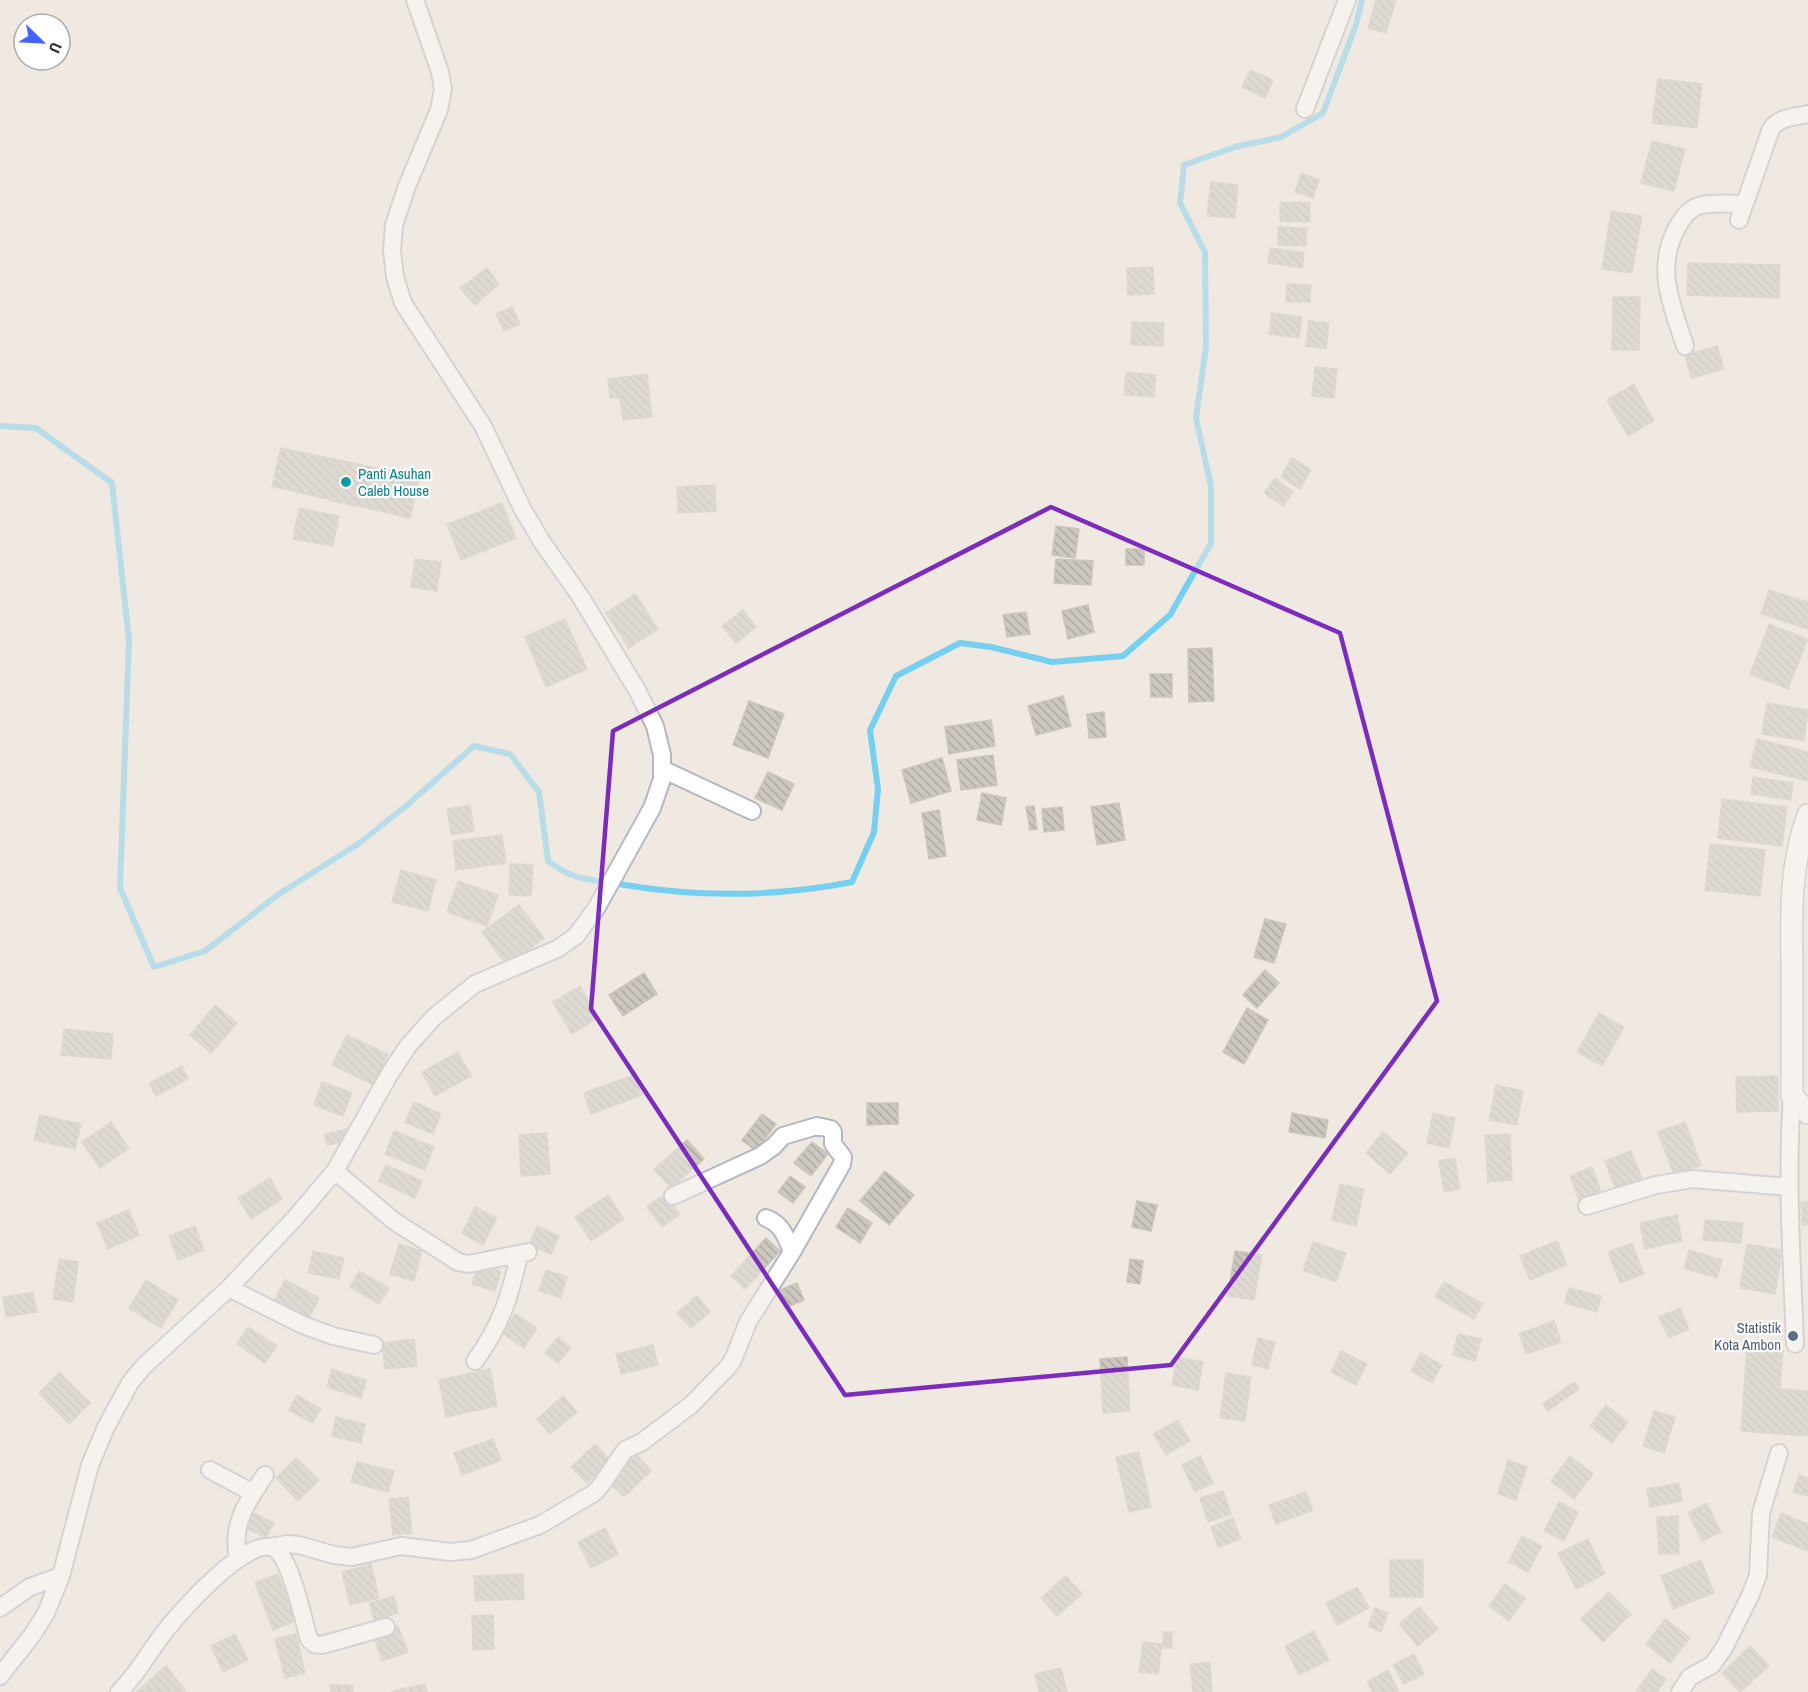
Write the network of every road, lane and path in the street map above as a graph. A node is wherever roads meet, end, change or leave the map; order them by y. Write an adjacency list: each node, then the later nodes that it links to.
1 (415, 0): 8 (street)
2 (1347, 0): 3 (street)
3 (1305, 109)
4 (1808, 114): 5 (street)
5 (1744, 204): 6 (street); 7 (street)
6 (1739, 220)
7 (1685, 346)
8 (662, 770): 9 (street); 13 (street)
9 (752, 811)
10 (1808, 815): 11 (street)
11 (1792, 1096): 12 (street); 14 (street)
12 (1808, 1113)
13 (335, 1171): 19 (street); 22 (street)
14 (1789, 1187): 16 (street); 20 (street)
15 (673, 1196): 18 (street)
16 (1587, 1206)
17 (765, 1218): 18 (street)
18 (792, 1252): 27 (street)
19 (229, 1288): 21 (street); 29 (street)
20 (1795, 1344)
21 (374, 1345)
22 (475, 1361)
23 (1779, 1453): 36 (street)
24 (210, 1470): 26 (street)
25 (265, 1475): 26 (street)
26 (253, 1493): 28 (street)
27 (270, 1547): 28 (street); 33 (street)
28 (238, 1558): 35 (street)
29 (62, 1576): 30 (street); 34 (street)
30 (30, 1587): 31 (street); 32 (street)
31 (0, 1597)
32 (0, 1608)
33 (386, 1627)
34 (0, 1676)
35 (119, 1692)
36 (1680, 1692)

